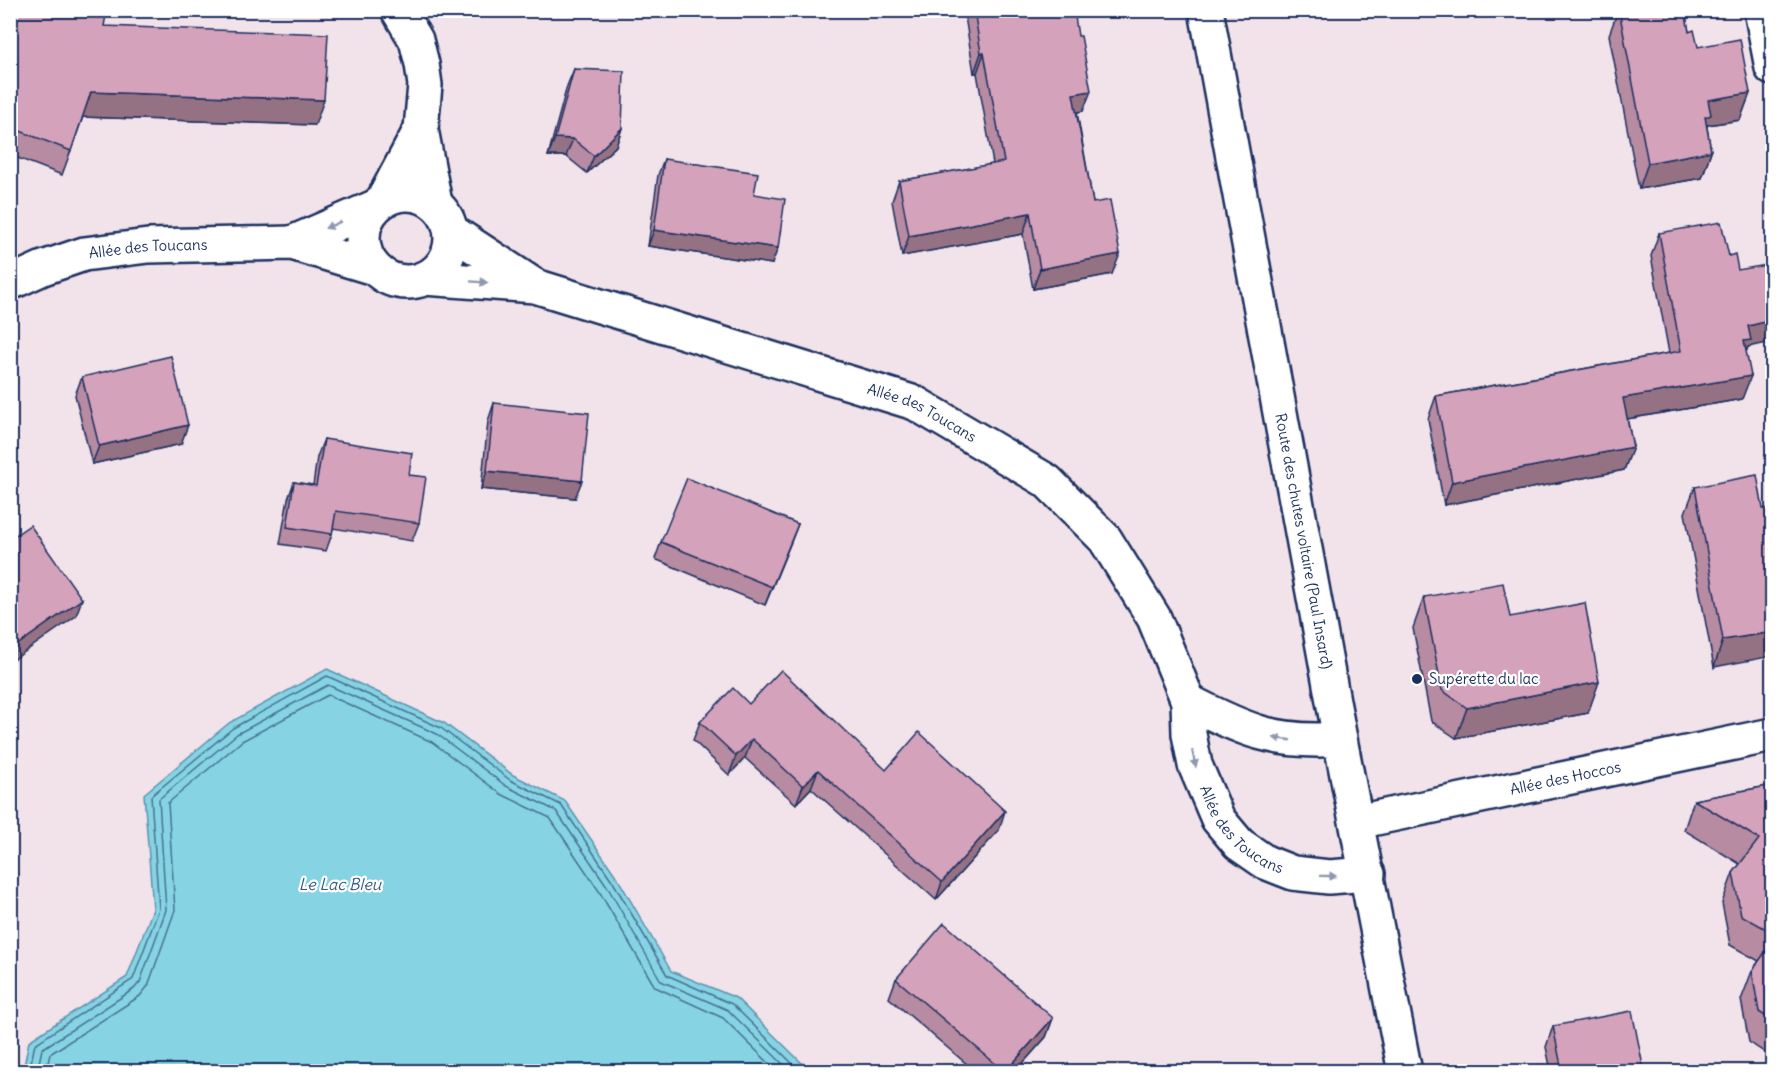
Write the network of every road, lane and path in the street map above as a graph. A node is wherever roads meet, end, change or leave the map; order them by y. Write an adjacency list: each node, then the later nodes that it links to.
1 (398, 10): 5 (street)
2 (1206, 10): 16 (street, Route des chutes voltaire (Paul Insard))
3 (1761, 10): 4 (street)
4 (1773, 68)
5 (421, 129): 6 (street); 7 (street)
6 (435, 203): 7 (street); 8 (street)
7 (379, 204): 9 (street, Allée des Toucans, one-way to 9); 10 (street)
8 (451, 231): 11 (street); 13 (street, Allée des Toucans)
9 (292, 243): 10 (street, Allée des Toucans); 12 (street, Allée des Toucans)
10 (374, 268): 11 (street)
11 (424, 278): 13 (street, Allée des Toucans, one-way to 13)
12 (10, 283)
13 (535, 286): 14 (street, Allée des Toucans)
14 (1188, 701): 16 (street, one-way to 14); 18 (street, Allée des Toucans, one-way to 18)
15 (1773, 735): 17 (street, Allée des Hoccos)
16 (1340, 739): 17 (street, Route des chutes voltaire (Paul Insard))
17 (1357, 822): 18 (street, Route des chutes voltaire (Paul Insard))
18 (1368, 874): 19 (street, Route des chutes voltaire (Paul Insard))
19 (1405, 1071)

